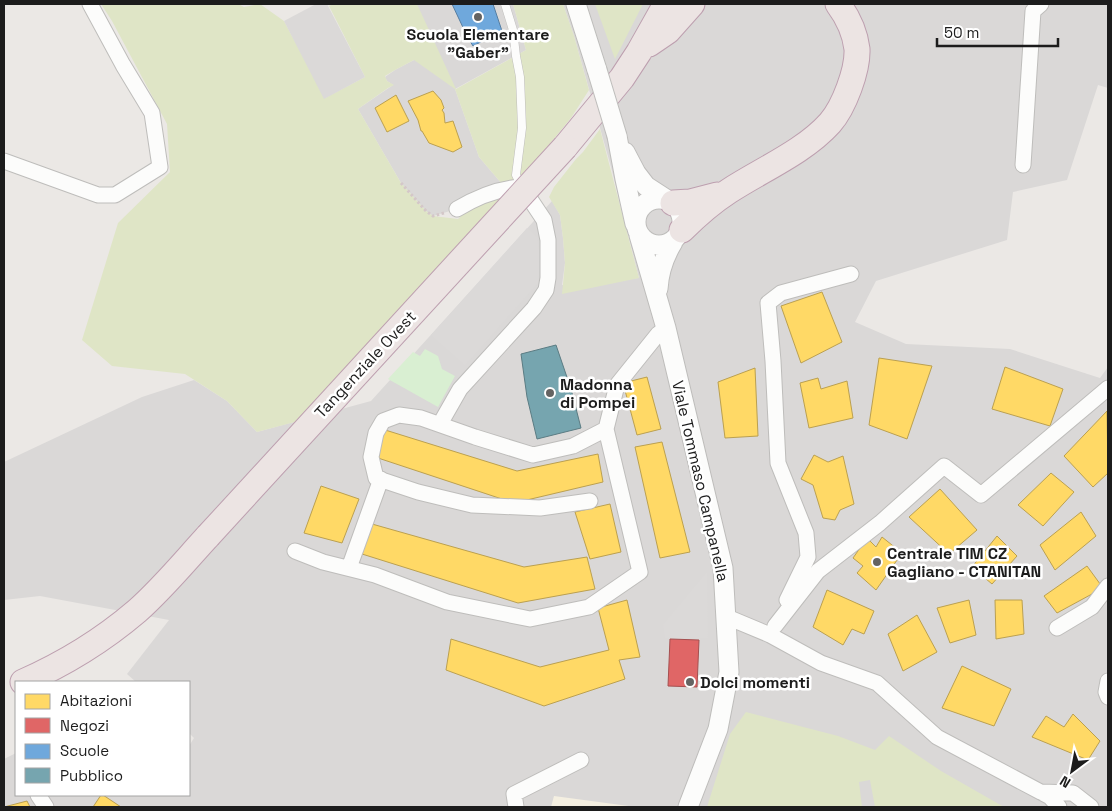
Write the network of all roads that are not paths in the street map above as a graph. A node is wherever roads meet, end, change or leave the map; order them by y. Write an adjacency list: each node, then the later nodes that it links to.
1 (90, 4): 11 (street)
2 (505, 4): 13 (lane)
3 (576, 4): 10 (street, Viale Tommaso Campanella, bridge)
4 (651, 4): 9 (highway)
5 (666, 4): 9 (highway, Tangenziale Ovest)
6 (692, 4): 9 (highway)
7 (838, 4): 14 (highway)
8 (1041, 4): 12 (street)
9 (639, 52): 33 (highway, Tangenziale Ovest, bridge)
10 (617, 136): 15 (street, Viale Tommaso Campanella); 17 (street, Viale Tommaso Campanella)
11 (4, 161)
12 (1023, 165)
13 (522, 187): 16 (street); 23 (street)
14 (727, 192): 15 (highway); 18 (highway)
15 (669, 201): 17 (street); 18 (street)
16 (457, 209)
17 (638, 231): 18 (street); 20 (street, Viale Tommaso Campanella)
18 (677, 236): 20 (street, Viale Tommaso Campanella)
19 (851, 274): 32 (street)
20 (658, 301): 21 (street, Viale Tommaso Campanella)
21 (666, 328): 24 (street); 30 (street, Viale Tommaso Campanella)
22 (1108, 388): 32 (street)
23 (440, 424): 24 (street); 25 (street)
24 (606, 429): 28 (street)
25 (381, 479): 26 (street); 28 (street)
26 (590, 501)
27 (295, 551): 28 (street)
28 (349, 568)
29 (1108, 586): 31 (street)
30 (727, 617): 32 (street); 41 (street, Viale Tommaso Campanella)
31 (1058, 628)
32 (773, 631): 37 (street)
33 (25, 681)
34 (1108, 681): 35 (street)
35 (1108, 698)
36 (581, 760): 40 (street)
37 (1041, 792): 42 (street); 43 (street)
38 (39, 796): 39 (street)
39 (46, 807)
40 (516, 807)
41 (688, 807)
42 (1060, 807)
43 (1092, 807)

